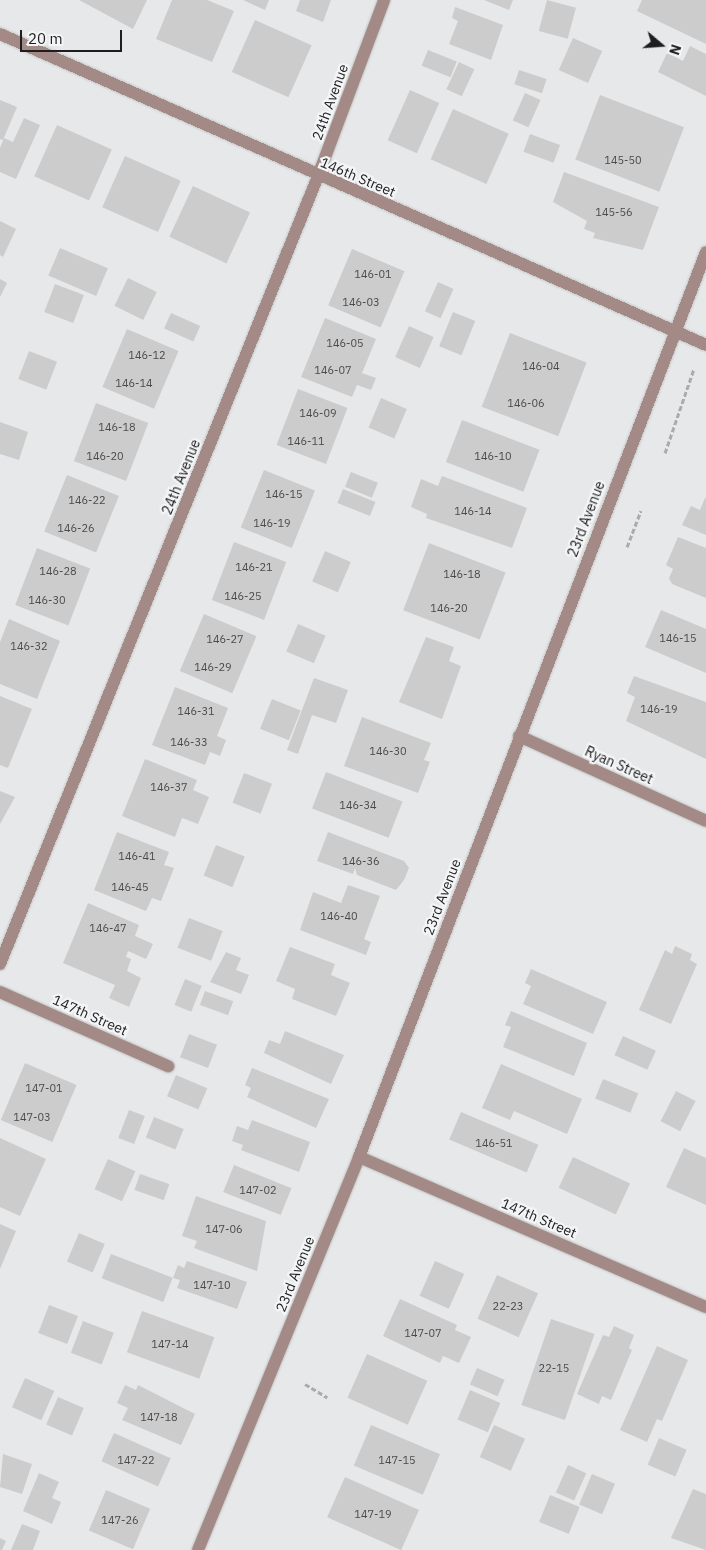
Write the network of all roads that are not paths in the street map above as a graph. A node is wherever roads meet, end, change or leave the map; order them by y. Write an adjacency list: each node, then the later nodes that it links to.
1 (384, 0): 3 (street, 24th Avenue)
2 (0, 34): 3 (street, 146th Street)
3 (318, 176): 5 (street, 146th Street); 9 (street, 24th Avenue)
4 (706, 252): 5 (street, 23rd Avenue)
5 (674, 330): 6 (street, 146th Street); 7 (street, 23rd Avenue)
6 (706, 345)
7 (519, 736): 8 (street, Ryan Street); 12 (street, 23rd Avenue)
8 (706, 821)
9 (0, 964)
10 (0, 992): 11 (street, 147th Street)
11 (168, 1066)
12 (359, 1157): 13 (street, 147th Street); 14 (street, 23rd Avenue)
13 (706, 1307)
14 (198, 1550)

